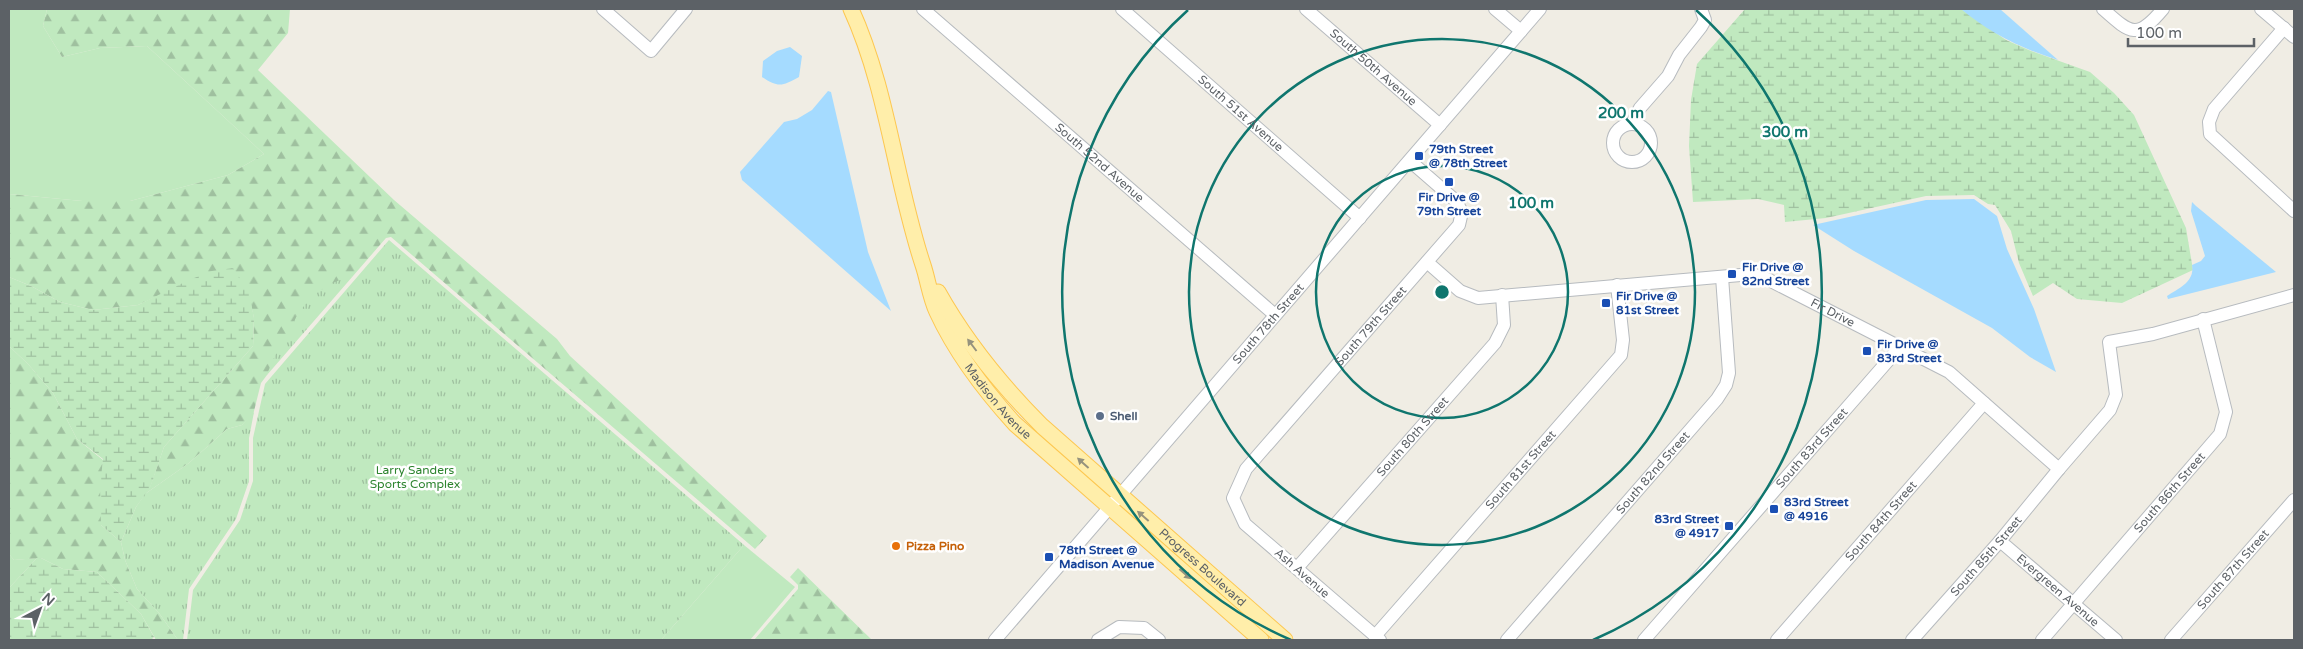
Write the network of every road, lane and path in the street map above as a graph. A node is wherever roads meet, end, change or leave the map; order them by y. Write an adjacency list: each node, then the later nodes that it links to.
1 (603, 9): 2 (street)
2 (686, 9)
3 (924, 9): 27 (street, South 52nd Avenue)
4 (1122, 9): 20 (street, South 51st Avenue)
5 (1306, 9): 17 (street, South 50th Avenue)
6 (1495, 9): 14 (street)
7 (1540, 9): 14 (street, South 78th Street)
8 (1702, 9): 16 (street)
9 (2103, 9): 10 (street)
10 (2163, 9)
11 (2261, 9): 13 (street)
12 (853, 10): 22 (main road, Madison Avenue)
13 (2284, 28): 15 (street); 19 (street)
14 (1521, 31): 17 (street, South 78th Street)
15 (2294, 37)
16 (1632, 124)
17 (1440, 125): 18 (street, South 78th Street)
18 (1410, 161): 20 (street, South 78th Street); 21 (street, South 79th Street)
19 (2294, 211)
20 (1360, 218): 27 (street, South 78th Street)
21 (1427, 262): 25 (street, Fir Drive); 33 (street, South 79th Street)
22 (924, 267): 32 (main road, Madison Avenue, one-way to 22); 35 (main road, Madison Avenue)
23 (1722, 277): 24 (street, Fir Drive); 29 (street, Fir Drive); 45 (street, South 82nd Street)
24 (1617, 285): 25 (street, Fir Drive); 40 (street, South 81st Street)
25 (1502, 295): 37 (street, South 80th Street)
26 (2294, 295): 28 (street)
27 (1274, 315): 32 (street, South 78th Street)
28 (2203, 319): 31 (street, South 85th Street); 38 (street, South 86th Street)
29 (1900, 347): 30 (street, Fir Drive); 46 (street, South 83rd Street)
30 (1984, 403): 31 (street, Fir Drive); 47 (street, South 84th Street)
31 (2058, 469): 36 (street, South 85th Street)
32 (1120, 495): 35 (street, South 78th Street); 39 (main road, Progress Boulevard, one-way to 32)
33 (1234, 498): 37 (street, Ash Avenue)
34 (2294, 500): 51 (street, South 87th Street)
35 (1109, 508): 41 (street, South 78th Street); 44 (main road, Progress Boulevard, one-way to 44)
36 (2000, 541): 38 (street, Evergreen Avenue); 48 (street, South 85th Street)
37 (1297, 568): 40 (street, Ash Avenue)
38 (2073, 604): 49 (street, South 86th Street); 50 (street, Evergreen Avenue)
39 (1275, 637)
40 (1377, 638)
41 (995, 640)
42 (1098, 640): 43 (street)
43 (1159, 640)
44 (1260, 640)
45 (1507, 640)
46 (1644, 640)
47 (1777, 640)
48 (1912, 640)
49 (2042, 640)
50 (2116, 640)
51 (2172, 640)

